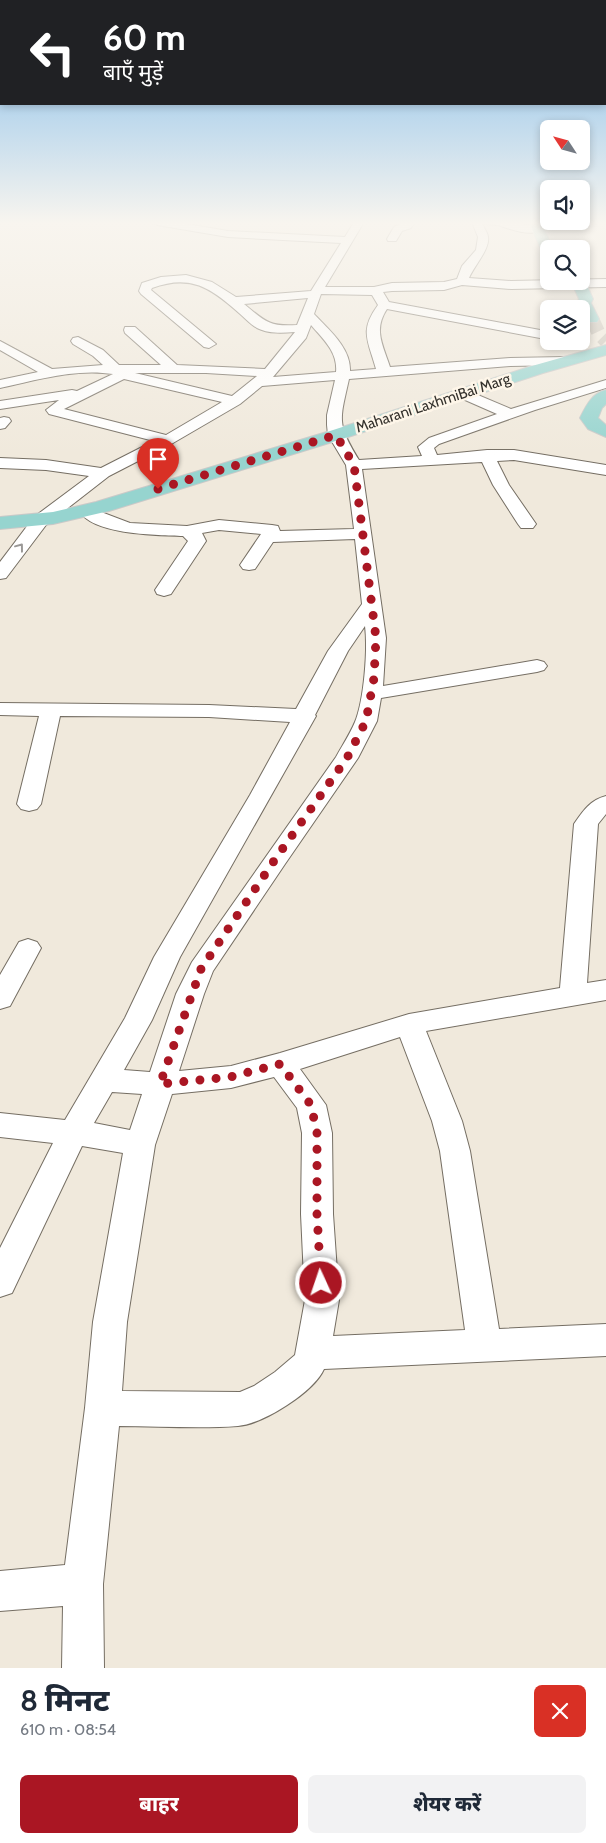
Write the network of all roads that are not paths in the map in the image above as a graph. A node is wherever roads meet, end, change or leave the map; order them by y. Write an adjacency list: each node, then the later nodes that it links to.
1 (157, 300): 16 (street)
2 (245, 300): 5 (street)
3 (313, 300): 8 (street)
4 (382, 300): 6 (street)
5 (234, 301): 10 (street)
6 (384, 305): 9 (street); 23 (street)
7 (462, 305): 9 (street)
8 (307, 313): 10 (street); 25 (street)
9 (437, 314): 12 (street)
10 (302, 328): 26 (street)
11 (130, 330): 21 (street)
12 (540, 331)
13 (540, 333): 15 (street)
14 (78, 341): 22 (street)
15 (516, 341)
16 (209, 344)
17 (0, 345): 24 (street)
18 (600, 347): 19 (main road); 20 (main road, Maharani LaxhmiBai Marg)
19 (546, 360): 20 (street); 23 (street)
20 (564, 361): 30 (main road, Maharani LaxhmiBai Marg)
21 (174, 369): 22 (street); 26 (street)
22 (119, 371): 24 (street); 29 (street); 32 (street)
23 (384, 372): 25 (street)
24 (50, 373): 27 (street)
25 (343, 376): 26 (street); 38 (street)
26 (264, 378): 32 (street)
27 (0, 384)
28 (606, 384): 35 (street)
29 (89, 391): 33 (street); 34 (street)
30 (461, 393): 35 (street); 38 (main road, Maharani LaxhmiBai Marg)
31 (606, 395): 37 (main road)
32 (235, 400): 39 (street)
33 (0, 405)
34 (54, 411): 36 (street); 39 (street)
35 (510, 414): 41 (street)
36 (36, 415)
37 (606, 432)
38 (336, 435): 43 (street); 46 (main road, Maharani LaxhmiBai Marg)
39 (168, 440): 45 (street)
40 (486, 455): 41 (street); 44 (street); 49 (street)
41 (431, 460): 43 (street)
42 (0, 463): 45 (street)
43 (354, 465): 51 (street)
44 (606, 470)
45 (103, 473): 47 (street)
46 (88, 512): 47 (main road, Maharani LaxhmiBai Marg); 50 (street)
47 (40, 521): 48 (main road, Maharani LaxhmiBai Marg); 54 (street, one-way to 47)
48 (0, 523)
49 (527, 524)
50 (187, 532): 52 (street); 55 (street)
51 (362, 534): 52 (street); 56 (street)
52 (268, 537): 53 (street)
53 (249, 565)
54 (0, 574)
55 (164, 590)
56 (371, 606): 58 (street); 61 (street)
57 (537, 666): 58 (street)
58 (370, 694): 71 (street)
59 (0, 709): 60 (street)
60 (51, 710): 61 (street); 63 (street)
61 (305, 716): 70 (street)
62 (606, 803): 66 (street)
63 (29, 804)
64 (28, 948): 67 (street)
65 (606, 990): 66 (street)
66 (573, 994): 68 (street)
67 (0, 999)
68 (410, 1024): 69 (street); 77 (street)
69 (280, 1064): 71 (street); 78 (street)
70 (104, 1080): 71 (street); 73 (street)
71 (160, 1084): 74 (street)
72 (0, 1125): 73 (street)
73 (73, 1133): 74 (street); 75 (street)
74 (140, 1145): 79 (street)
75 (0, 1282)
76 (606, 1340): 77 (street)
77 (484, 1345): 78 (street)
78 (313, 1353): 79 (street)
79 (103, 1408): 80 (street)
80 (83, 1584): 81 (street); 82 (street)
81 (0, 1591)
82 (82, 1668)

